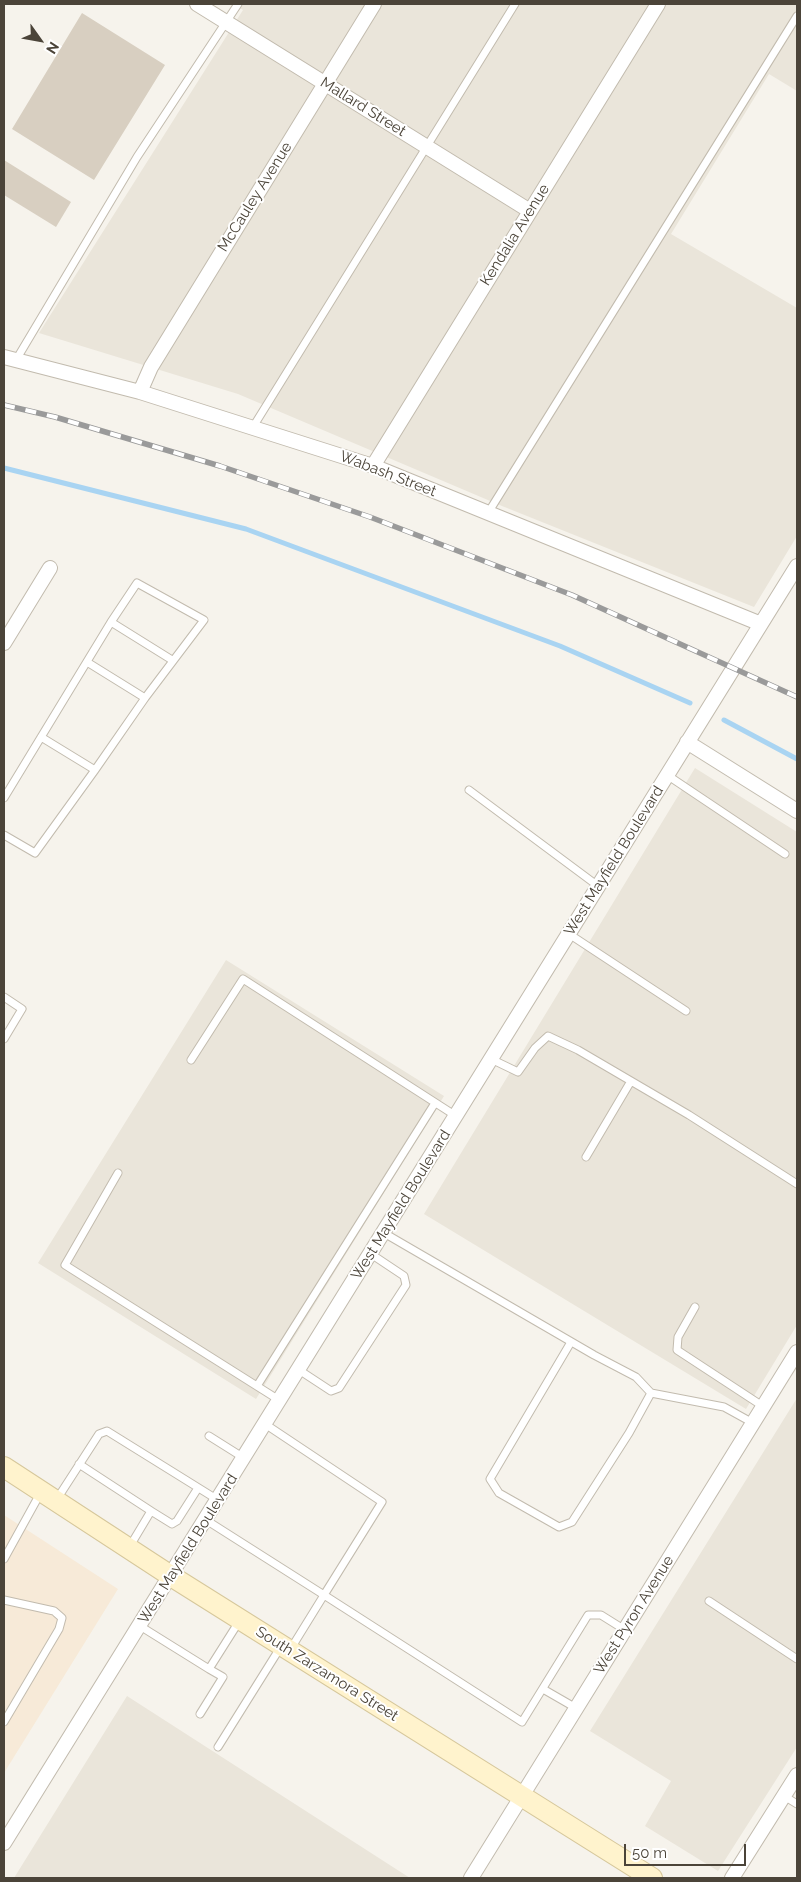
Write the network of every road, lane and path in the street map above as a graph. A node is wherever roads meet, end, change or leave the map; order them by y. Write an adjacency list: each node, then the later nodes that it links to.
1 (196, 4): 7 (street, Mallard Street)
2 (238, 4): 7 (lane)
3 (374, 4): 8 (street, McCauley Avenue)
4 (515, 4): 9 (lane)
5 (658, 4): 10 (street, Kendalia Avenue)
6 (797, 16): 15 (lane)
7 (226, 22): 8 (street, Mallard Street); 11 (lane)
8 (324, 83): 9 (street, Mallard Street); 12 (street, McCauley Avenue)
9 (426, 146): 10 (street, Mallard Street); 13 (lane)
10 (530, 210): 14 (street, Kendalia Avenue)
11 (10, 359): 12 (street, Wabash Street)
12 (140, 392): 13 (street, Wabash Street)
13 (253, 427): 14 (street, Wabash Street)
14 (373, 466): 15 (street, Wabash Street)
15 (488, 513): 19 (street, Wabash Street)
16 (797, 566): 19 (street, West Mayfield Boulevard)
17 (50, 568): 20 (street)
18 (111, 622): 21 (lane); 21 (lane); 22 (lane)
19 (761, 624): 25 (street, West Mayfield Boulevard)
20 (4, 643)
21 (172, 660): 23 (lane)
22 (87, 662): 23 (lane); 24 (lane)
23 (145, 698): 26 (lane)
24 (42, 737): 26 (lane); 29 (lane)
25 (687, 742): 27 (street, West Mayfield Boulevard); 30 (street)
26 (96, 770): 31 (lane)
27 (667, 775): 32 (lane); 33 (street, West Mayfield Boulevard)
28 (469, 790): 33 (lane)
29 (4, 798)
30 (797, 810)
31 (4, 835)
32 (784, 854)
33 (598, 886): 34 (street, West Mayfield Boulevard)
34 (568, 934): 36 (lane); 39 (street, West Mayfield Boulevard)
35 (4, 998): 37 (lane)
36 (686, 1011)
37 (4, 1039)
38 (191, 1060): 41 (lane)
39 (491, 1060): 40 (lane); 42 (street, West Mayfield Boulevard)
40 (631, 1081): 43 (lane); 45 (lane)
41 (436, 1103): 42 (lane); 52 (lane)
42 (456, 1116): 46 (street, West Mayfield Boulevard)
43 (586, 1157)
44 (118, 1173): 52 (lane)
45 (797, 1184)
46 (384, 1233): 47 (street, West Mayfield Boulevard); 49 (lane)
47 (371, 1254): 51 (street, West Mayfield Boulevard); 51 (lane)
48 (695, 1307): 55 (lane)
49 (571, 1342): 53 (lane); 53 (lane)
50 (797, 1352): 55 (street, West Pyron Avenue)
51 (299, 1370): 54 (street, West Mayfield Boulevard)
52 (257, 1386): 54 (lane)
53 (651, 1393): 56 (lane)
54 (280, 1401): 57 (street, West Mayfield Boulevard)
55 (764, 1407): 56 (street, West Pyron Avenue)
56 (753, 1423): 75 (street, West Pyron Avenue)
57 (265, 1424): 59 (street, West Mayfield Boulevard); 70 (lane)
58 (209, 1436): 59 (lane)
59 (244, 1458): 64 (street, West Mayfield Boulevard)
60 (79, 1464): 62 (lane); 63 (lane); 65 (lane)
61 (4, 1467): 63 (main road, South Zarzamora Street)
62 (198, 1488): 64 (lane); 65 (lane)
63 (48, 1496): 67 (main road, South Zarzamora Street); 68 (lane)
64 (218, 1500): 66 (street, West Mayfield Boulevard)
65 (152, 1511): 67 (lane)
66 (206, 1520): 69 (street, West Mayfield Boulevard); 70 (lane)
67 (128, 1548): 69 (main road, South Zarzamora Street)
68 (4, 1559)
69 (171, 1576): 73 (main road, South Zarzamora Street); 74 (street, West Mayfield Boulevard)
70 (324, 1595): 76 (lane); 79 (lane)
71 (4, 1600): 82 (lane)
72 (708, 1601): 77 (lane)
73 (240, 1620): 76 (main road, South Zarzamora Street); 78 (lane)
74 (140, 1626): 78 (lane); 88 (street, West Mayfield Boulevard)
75 (625, 1630): 79 (lane); 80 (street, West Pyron Avenue)
76 (285, 1648): 83 (lane); 85 (main road, South Zarzamora Street)
77 (797, 1659)
78 (209, 1669): 81 (lane)
79 (543, 1689): 80 (lane)
80 (576, 1708): 85 (street, West Pyron Avenue)
81 (200, 1714)
82 (4, 1722)
83 (218, 1747)
84 (797, 1775): 86 (street)
85 (522, 1795): 89 (street, West Pyron Avenue); 90 (main road, South Zarzamora Street)
86 (784, 1796): 87 (lane); 91 (street)
87 (797, 1804)
88 (4, 1843)
89 (470, 1878)
90 (652, 1878)
91 (732, 1878)

